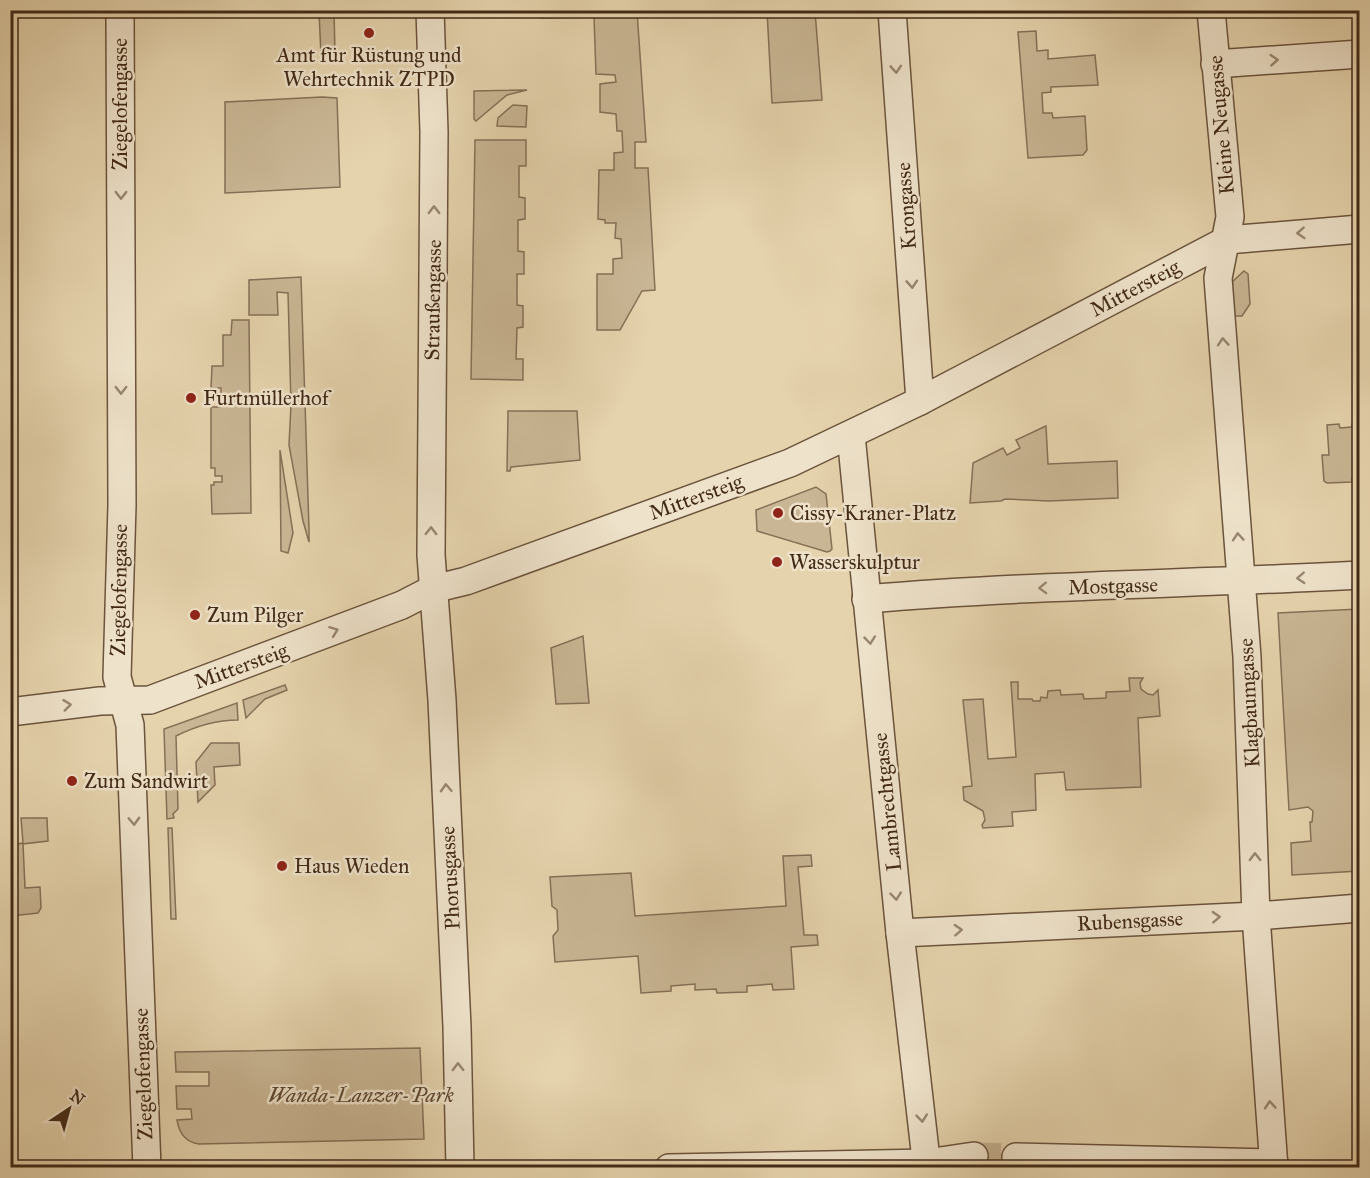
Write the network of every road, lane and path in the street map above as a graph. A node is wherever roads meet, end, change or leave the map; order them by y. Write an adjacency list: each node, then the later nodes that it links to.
1 (120, 10): 15 (street, Ziegelofengasse, one-way to 15)
2 (430, 10): 13 (street, Straußengasse, one-way to 2)
3 (892, 10): 9 (street, Krongasse, one-way to 9)
4 (1211, 10): 6 (street, Kleine Neugasse)
5 (1359, 54): 6 (street, one-way to 5)
6 (1215, 64): 8 (street, Kleine Neugasse)
7 (1359, 229): 8 (street, Mittersteig, one-way to 8)
8 (1227, 240): 9 (street, Mittersteig); 12 (street, Klagbaumgasse, one-way to 8)
9 (920, 401): 10 (street, Mittersteig)
10 (851, 435): 13 (street, Mittersteig); 14 (street, Lambrechtgasse)
11 (1359, 575): 12 (street, Mostgasse, one-way to 12)
12 (1242, 582): 14 (street, Mostgasse, one-way to 14); 18 (street, Klagbaumgasse, one-way to 12)
13 (434, 589): 15 (street, Mittersteig, one-way to 13); 25 (street, Phorusgasse, one-way to 13)
14 (866, 599): 19 (street, Lambrechtgasse, one-way to 19)
15 (123, 701): 16 (street, Mittersteig, one-way to 15); 24 (street, Ziegelofengasse, one-way to 24)
16 (10, 712)
17 (1359, 908): 18 (street, Rubensgasse)
18 (1256, 916): 19 (street, Rubensgasse, one-way to 18); 23 (street, Klagbaumgasse, one-way to 18)
19 (900, 933): 22 (street, Lambrechtgasse, one-way to 22)
20 (974, 1156): 22 (street)
21 (1016, 1157): 23 (street)
22 (927, 1165): 26 (street)
23 (1274, 1165)
24 (147, 1167)
25 (460, 1167)
26 (669, 1167)

